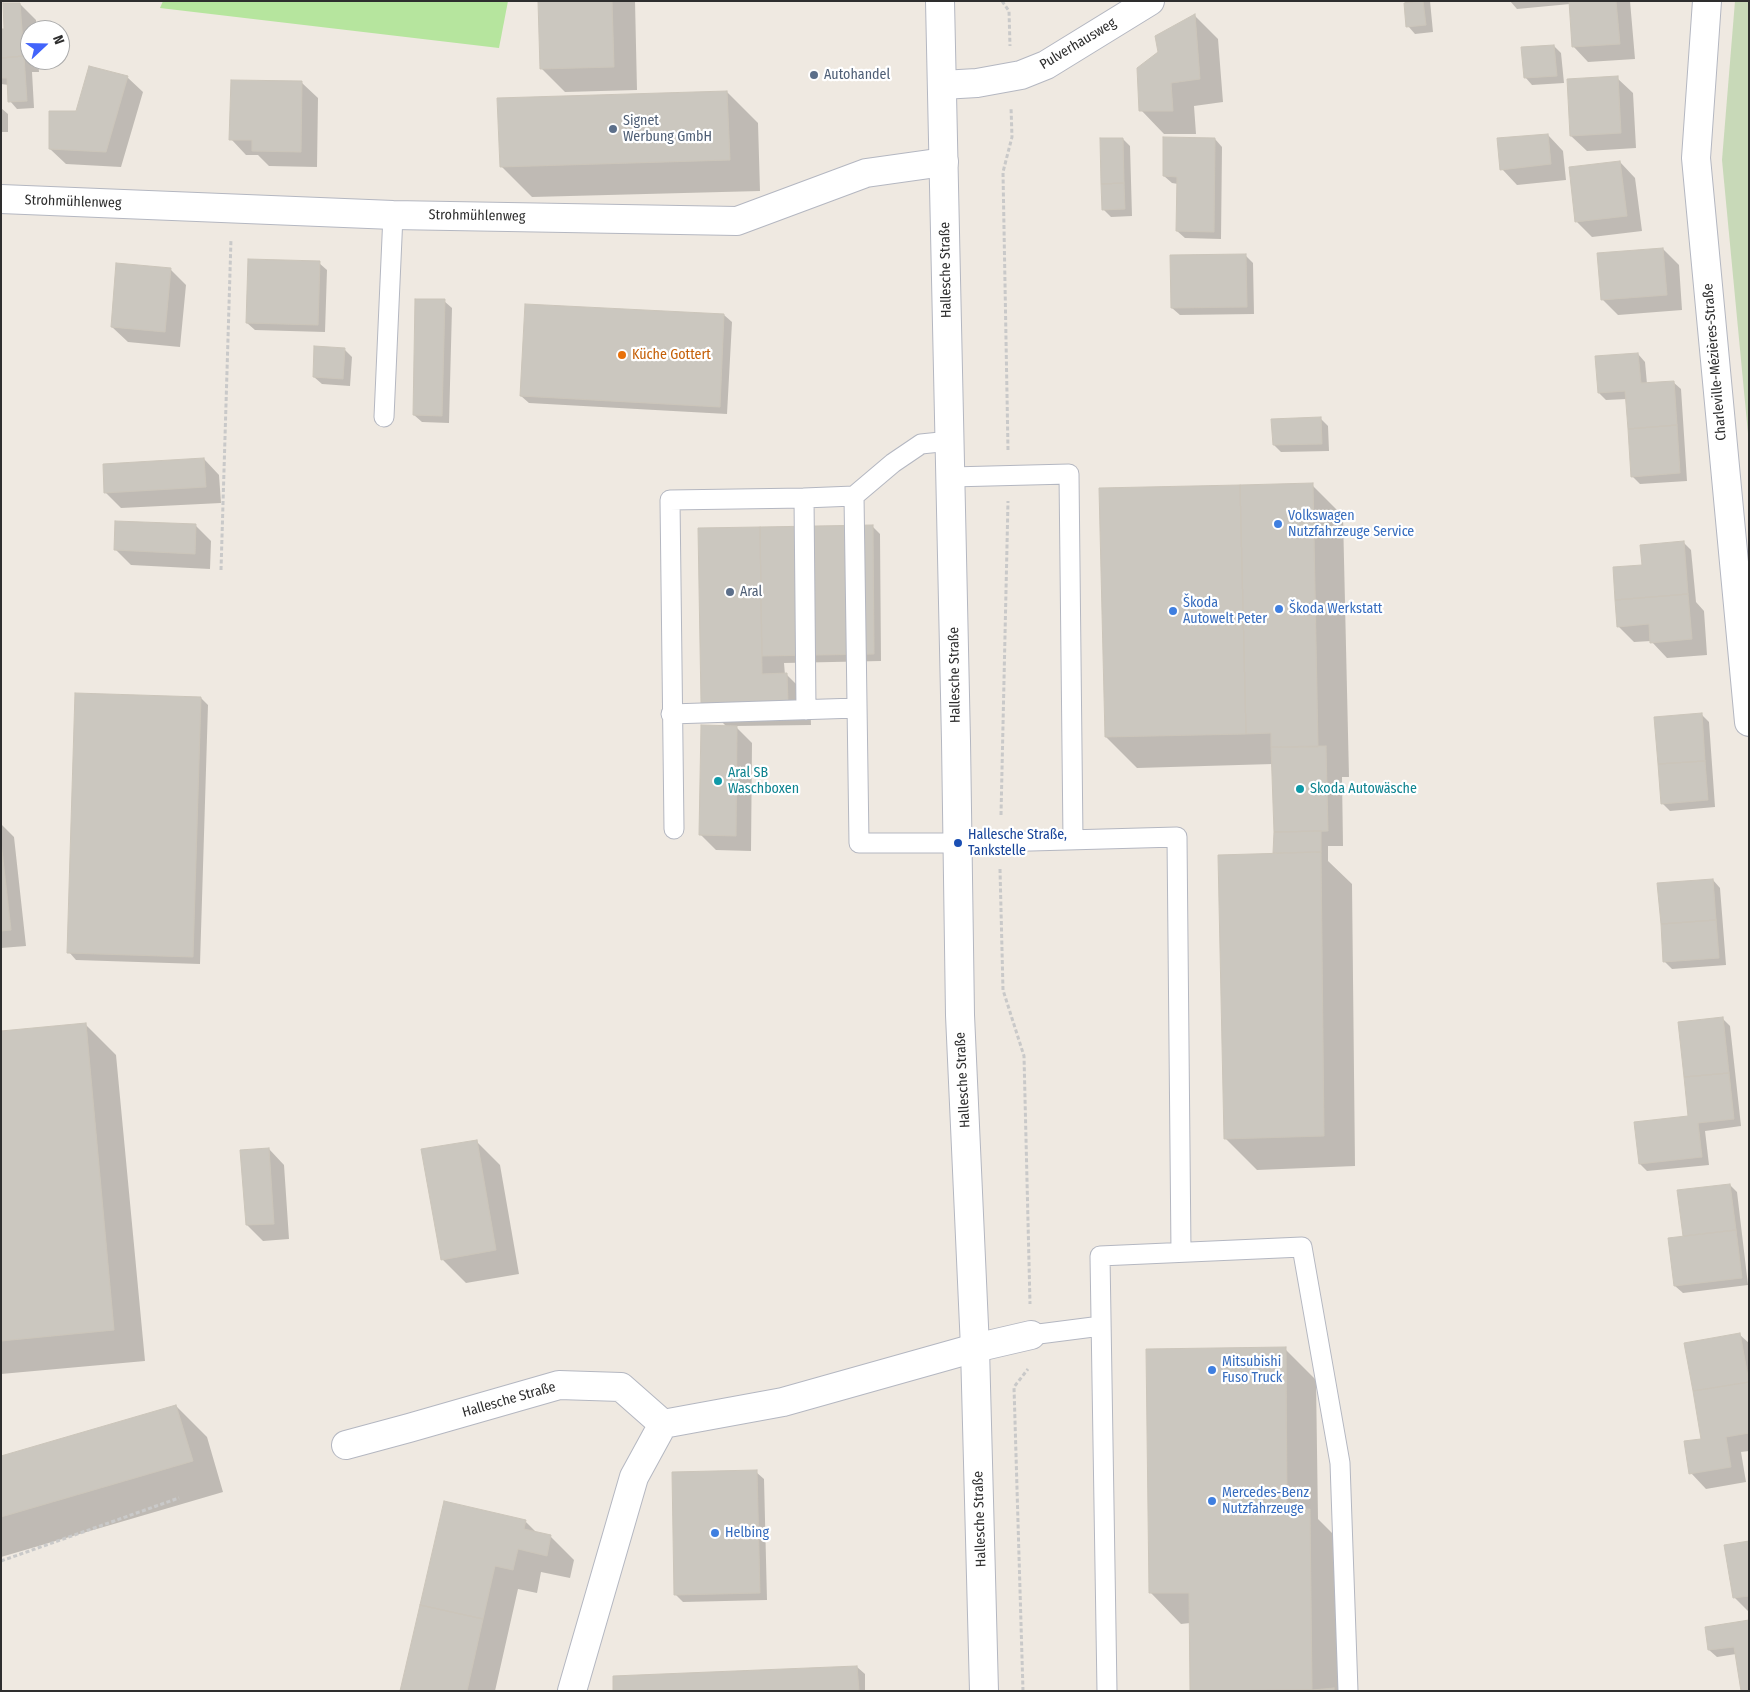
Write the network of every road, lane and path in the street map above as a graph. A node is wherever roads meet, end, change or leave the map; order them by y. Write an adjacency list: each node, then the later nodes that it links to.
1 (940, 1): 5 (street, Hallesche Straße)
2 (1150, 1): 4 (street, Pulverhausweg)
3 (1707, 1): 19 (street, Charleville-Mézières-Straße)
4 (1120, 10): 5 (street, Pulverhausweg)
5 (942, 85): 6 (street, Hallesche Straße)
6 (944, 162): 9 (street, Strohmühlenweg); 11 (street, Hallesche Straße)
7 (1, 199): 8 (street, Strohmühlenweg)
8 (232, 209): 9 (street, Strohmühlenweg); 15 (path)
9 (393, 215): 10 (lane)
10 (384, 417)
11 (950, 441): 12 (street, Hallesche Straße); 13 (lane)
12 (951, 477): 21 (lane); 22 (street, Hallesche Straße)
13 (854, 496): 14 (lane); 16 (lane)
14 (804, 498): 17 (lane); 18 (lane)
15 (222, 570)
16 (857, 708): 17 (lane); 22 (lane)
17 (806, 710): 18 (lane)
18 (672, 714): 20 (lane)
19 (1749, 722)
20 (674, 828)
21 (1073, 840): 22 (lane); 23 (lane)
22 (958, 844): 26 (street, Hallesche Straße)
23 (1182, 1252): 24 (lane); 34 (lane)
24 (1101, 1326): 25 (lane); 33 (lane)
25 (1031, 1335): 26 (street)
26 (975, 1348): 27 (street); 32 (street, Hallesche Straße)
27 (663, 1424): 28 (street, Hallesche Straße); 31 (street)
28 (346, 1445)
29 (179, 1498): 30 (path)
30 (1, 1561)
31 (572, 1691)
32 (984, 1691)
33 (1107, 1691)
34 (1348, 1691)

